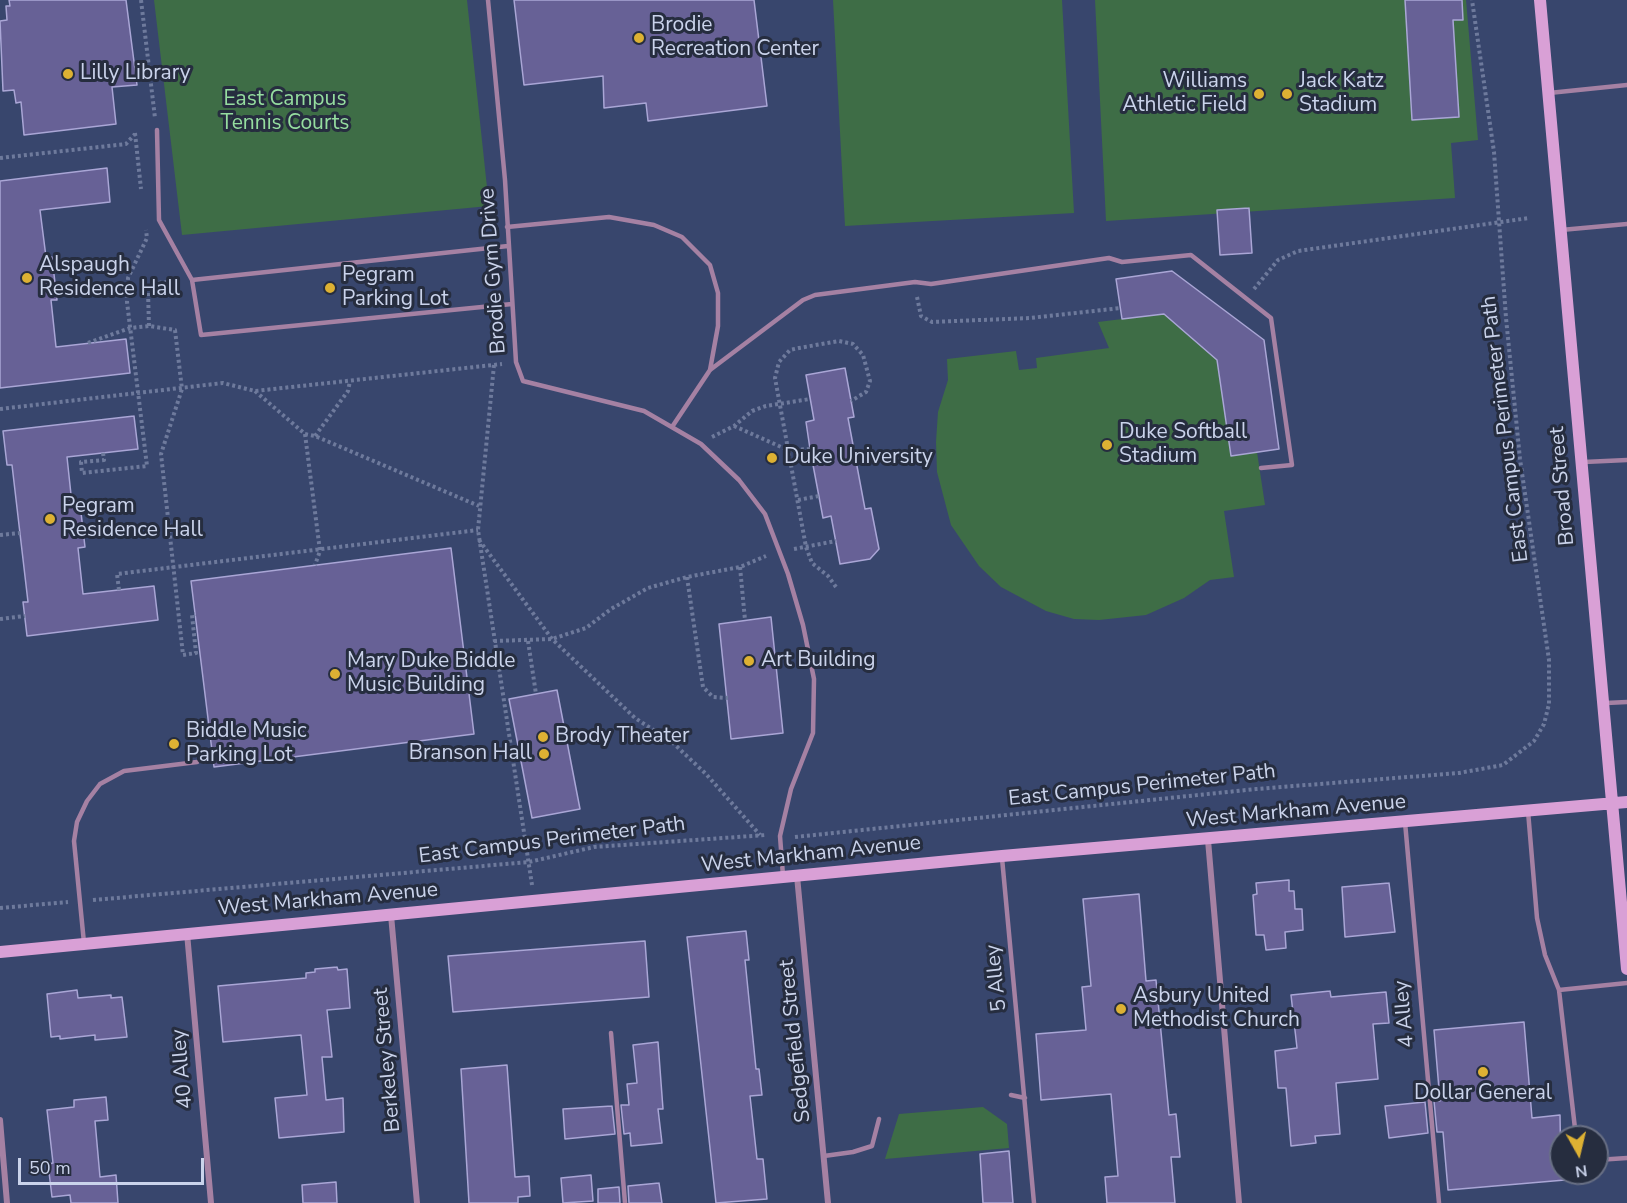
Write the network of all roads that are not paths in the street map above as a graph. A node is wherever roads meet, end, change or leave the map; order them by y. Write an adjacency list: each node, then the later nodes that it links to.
1 (488, 0): 7 (lane, Brodie Gym Drive)
2 (1540, 0): 4 (street, Broad Street)
3 (1627, 85): 4 (lane)
4 (1548, 93): 8 (street, Broad Street)
5 (157, 130): 10 (lane)
6 (1627, 224): 8 (lane)
7 (507, 227): 9 (lane, Brodie Gym Drive); 12 (lane)
8 (1561, 230): 15 (street, Broad Street)
9 (508, 246): 10 (lane); 11 (lane, Brodie Gym Drive)
10 (192, 280): 11 (lane)
11 (512, 304): 13 (lane, Brodie Gym Drive)
12 (710, 370): 13 (lane); 16 (lane)
13 (672, 427): 27 (lane, Brodie Gym Drive)
14 (1627, 460): 15 (lane)
15 (1581, 462): 18 (street, Broad Street)
16 (1261, 468)
17 (1627, 702): 18 (lane)
18 (1602, 704): 21 (street, Broad Street)
19 (196, 762): 30 (lane)
20 (1627, 802): 21 (street, West Markham Avenue)
21 (1612, 803): 22 (street, West Markham Avenue); 32 (street, Broad Street)
22 (1528, 811): 23 (street, West Markham Avenue); 34 (lane)
23 (1404, 822): 24 (street, West Markham Avenue); 51 (lane, 4 Alley)
24 (1208, 840): 25 (street, West Markham Avenue); 50 (street)
25 (1002, 855): 26 (street, West Markham Avenue); 37 (lane, 5 Alley)
26 (797, 876): 27 (street, West Markham Avenue); 41 (street, Sedgefield Street)
27 (783, 878): 28 (street, West Markham Avenue)
28 (391, 914): 29 (street, West Markham Avenue); 46 (street, Berkeley Street)
29 (187, 932): 30 (street, West Markham Avenue); 45 (street, 40 Alley)
30 (84, 943): 31 (street, West Markham Avenue)
31 (0, 952)
32 (1627, 969)
33 (1627, 983): 34 (lane)
34 (1559, 990): 40 (lane)
35 (610, 1033): 47 (lane)
36 (1011, 1095): 37 (lane)
37 (1025, 1098): 49 (lane, 5 Alley)
38 (879, 1119): 41 (lane)
39 (0, 1120): 44 (street)
40 (1575, 1125)
41 (824, 1156): 48 (street, Sedgefield Street)
42 (1627, 1158): 43 (lane)
43 (1609, 1159)
44 (7, 1203)
45 (211, 1203)
46 (417, 1203)
47 (625, 1203)
48 (828, 1203)
49 (1035, 1203)
50 (1239, 1203)
51 (1439, 1203)

